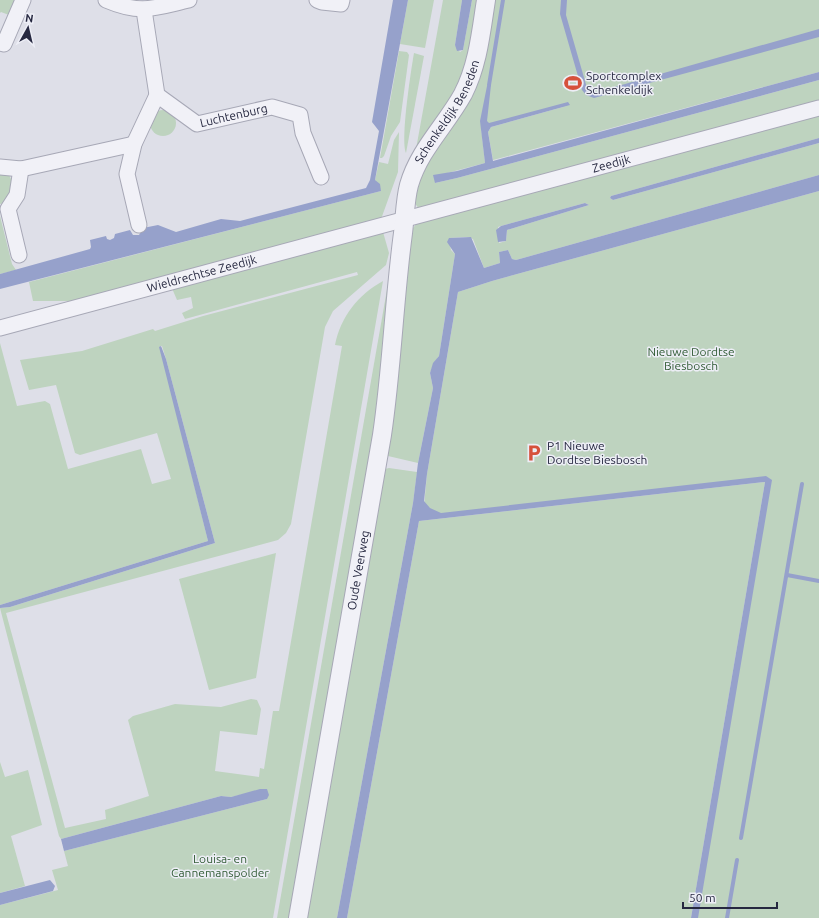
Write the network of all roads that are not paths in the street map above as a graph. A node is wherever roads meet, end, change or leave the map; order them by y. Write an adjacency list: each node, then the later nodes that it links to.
1 (23, 0): 8 (street)
2 (106, 0): 7 (street)
3 (189, 0): 7 (street)
4 (317, 0): 5 (street)
5 (342, 0)
6 (486, 0): 15 (street, Schenkeldijk Beneden)
7 (144, 10): 9 (street)
8 (1, 47)
9 (157, 95): 11 (street); 14 (street, Luchtenburg)
10 (819, 108): 15 (street, Zeedijk)
11 (134, 144): 13 (street); 16 (street)
12 (0, 167): 13 (street)
13 (21, 169): 17 (street)
14 (321, 177)
15 (405, 220): 18 (street, Wieldrechtse Zeedijk); 19 (street, Oude Veerweg)
16 (139, 225)
17 (19, 255)
18 (0, 328)
19 (298, 918)

